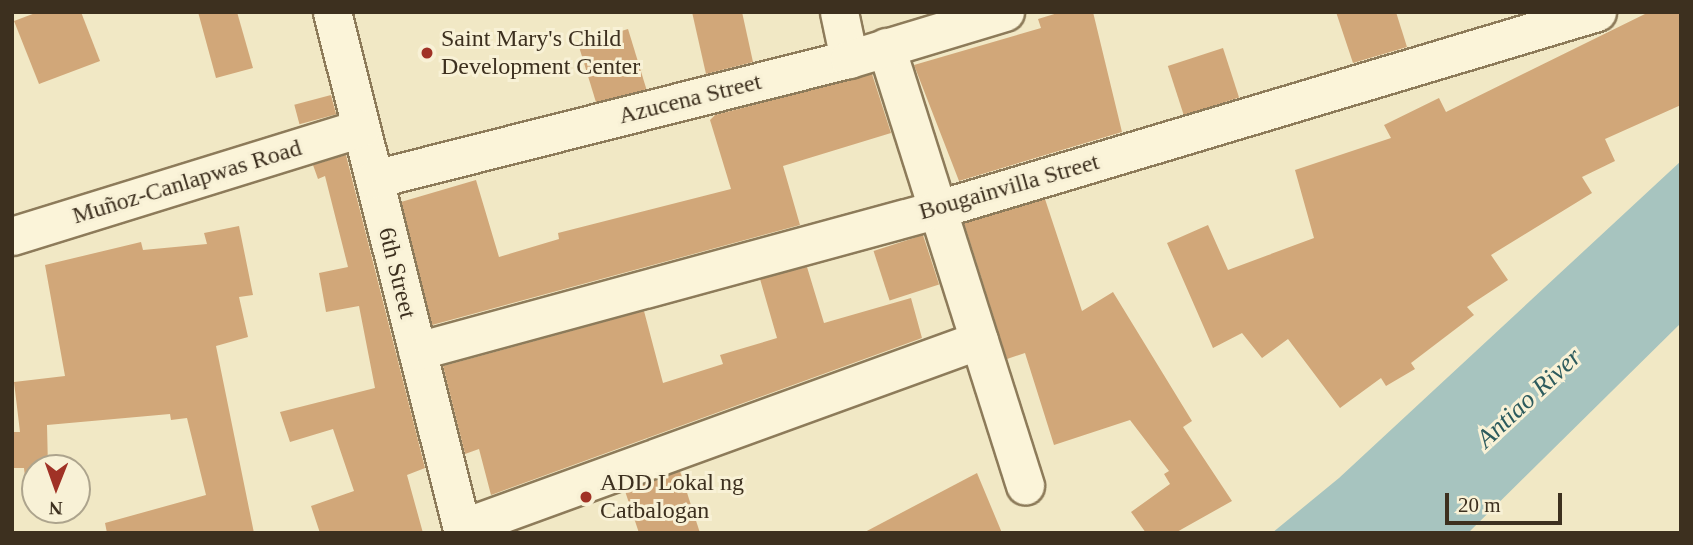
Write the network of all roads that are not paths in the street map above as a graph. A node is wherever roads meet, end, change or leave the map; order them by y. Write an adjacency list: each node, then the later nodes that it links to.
1 (332, 12): 7 (street, 6th Street)
2 (839, 12): 6 (street)
3 (1005, 12): 5 (street, Azucena Street)
4 (1597, 12): 9 (street, Bougainvilla Street)
5 (886, 47): 6 (street, Azucena Street); 9 (street)
6 (849, 59): 8 (street, Azucena Street)
7 (361, 128): 8 (street, 6th Street); 10 (street, Muñoz-Canlapwas Road)
8 (374, 179): 12 (street, 6th Street)
9 (935, 209): 11 (street); 12 (street, Bougainvilla Street)
10 (12, 236)
11 (979, 340): 13 (street); 14 (street)
12 (417, 351): 14 (street, 6th Street)
13 (1025, 486)
14 (463, 530)

